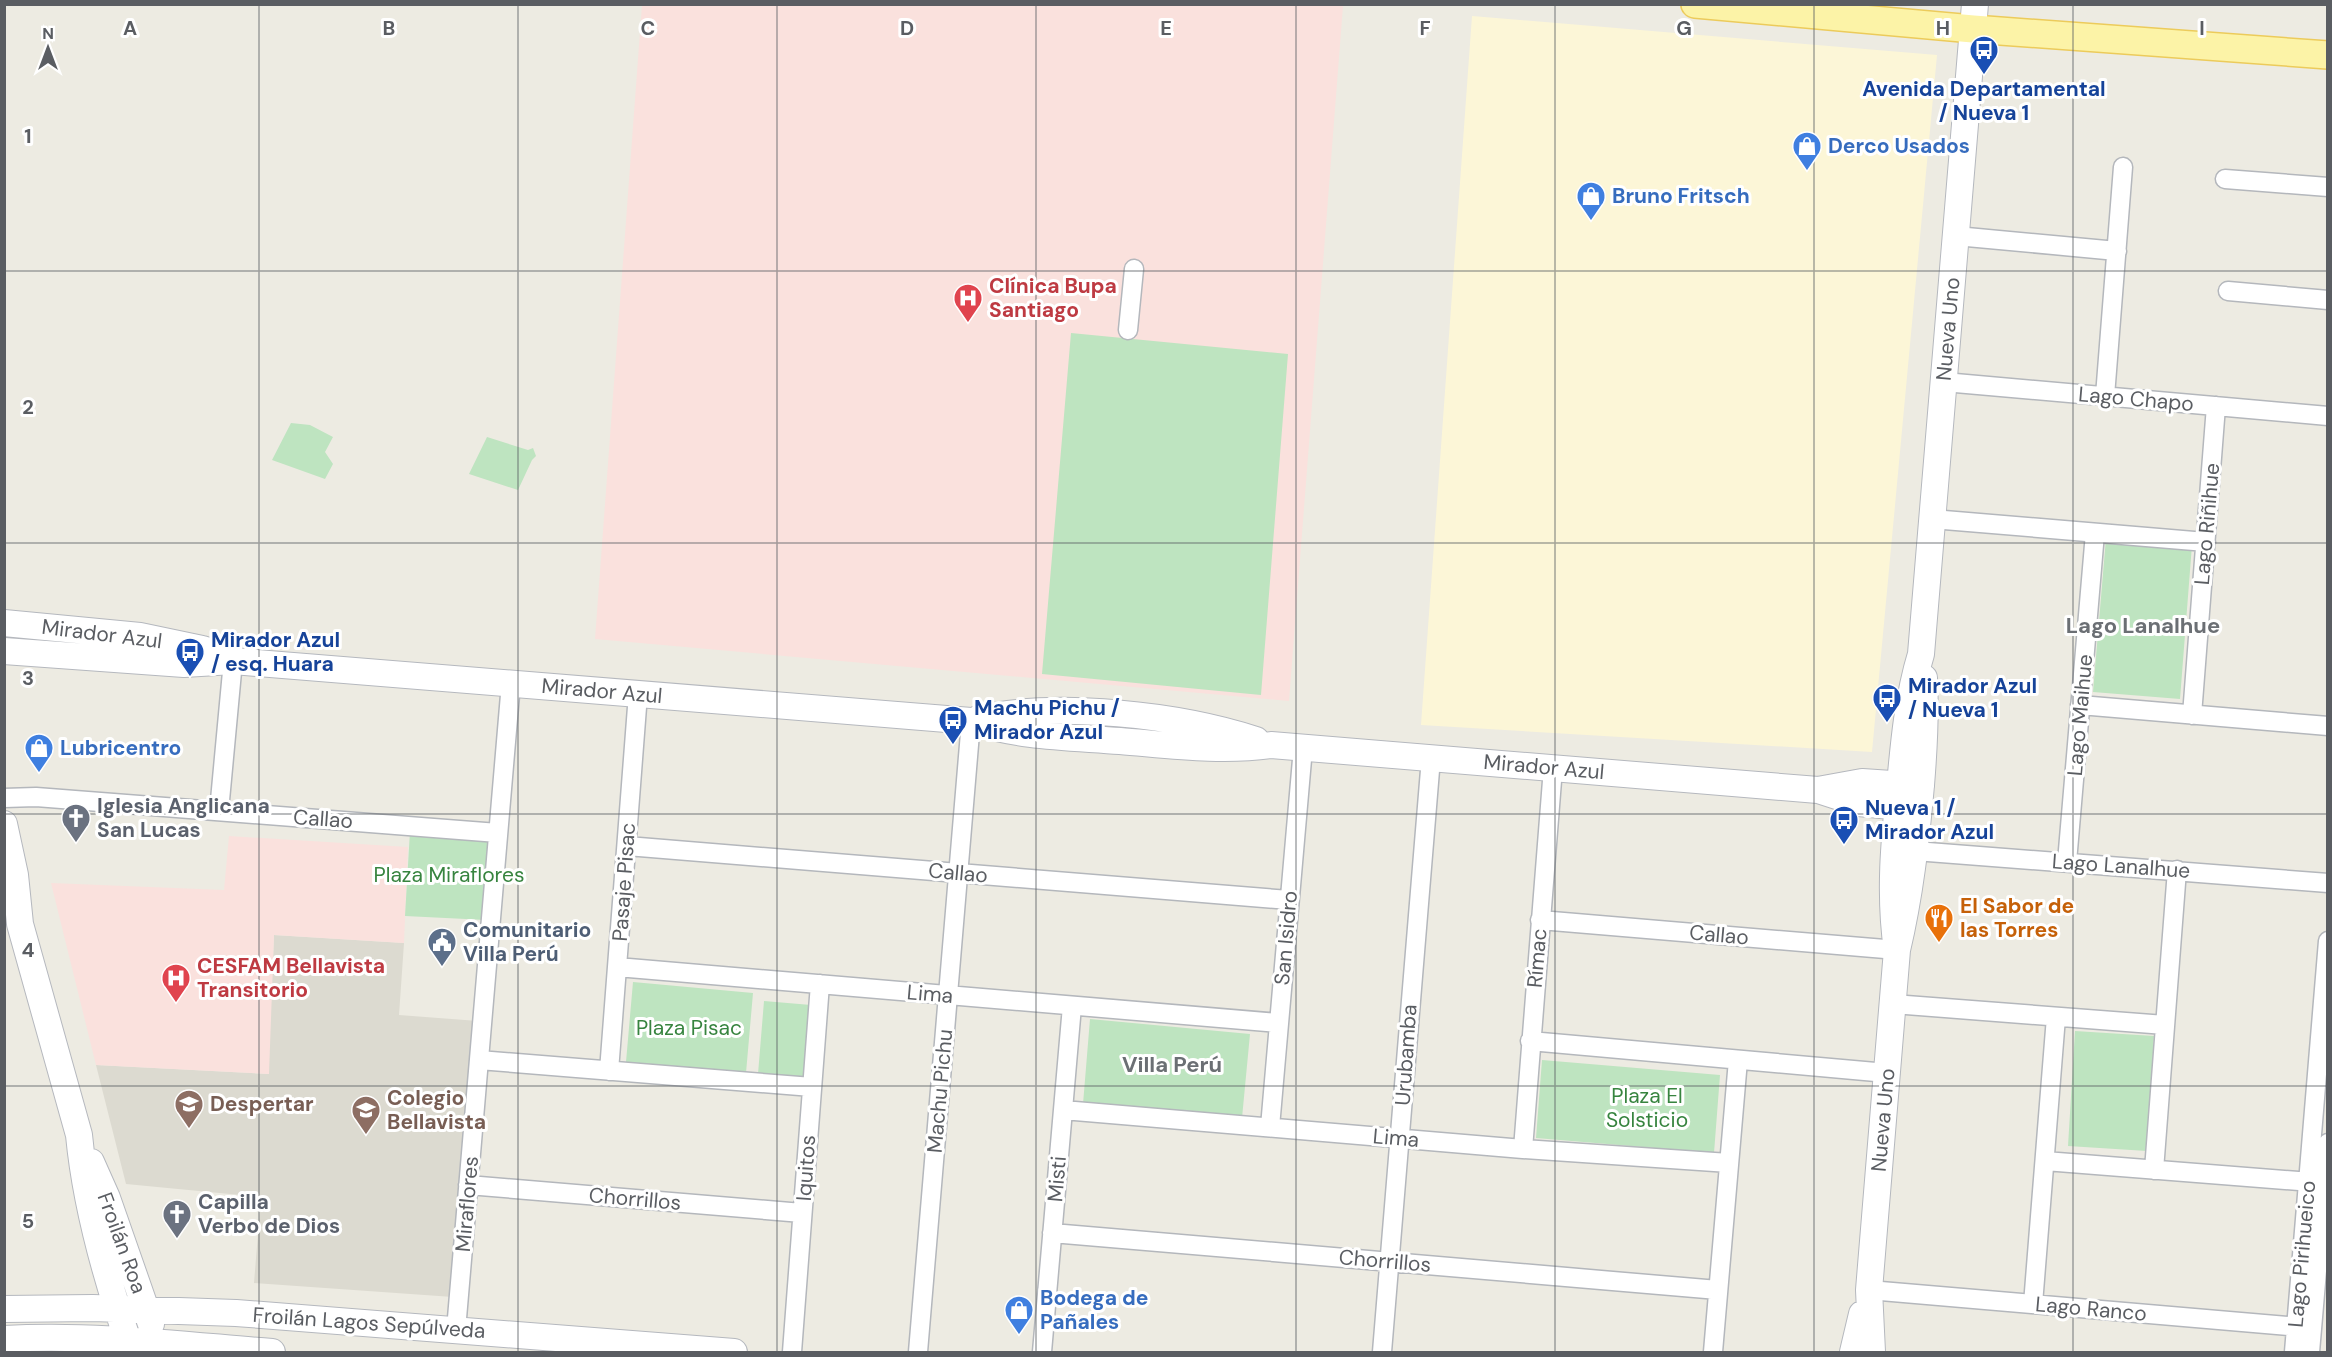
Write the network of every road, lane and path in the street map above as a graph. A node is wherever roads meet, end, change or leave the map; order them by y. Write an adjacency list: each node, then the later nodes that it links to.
1 (1695, 4): 2 (main road)
2 (1974, 16): 3 (main road); 7 (street, Nueva Uno)
3 (2328, 55)
4 (2123, 167): 8 (street)
5 (2225, 179): 6 (street)
6 (2328, 187)
7 (1956, 236): 8 (street); 13 (street, Nueva Uno)
8 (2117, 251): 14 (street)
9 (1134, 269): 12 (street)
10 (2228, 291): 11 (street)
11 (2328, 300)
12 (1128, 330)
13 (1944, 382): 14 (street, Lago Chapo); 17 (street, Nueva Uno)
14 (2105, 396): 15 (street, Lago Chapo)
15 (2216, 406): 16 (street, Lago Chapo); 19 (street, Lago Riñihue)
16 (2328, 416)
17 (1932, 519): 18 (street); 32 (street, Nueva Uno)
18 (2095, 532): 19 (street); 25 (street, Lago Maihue)
19 (2206, 542): 26 (street, Lago Riñihue)
20 (4, 622): 22 (street, Mirador Azul)
21 (4, 651): 22 (street, Mirador Azul)
22 (233, 661): 23 (street, Mirador Azul); 34 (street)
23 (511, 683): 24 (street, Mirador Azul); 36 (street, Miraflores)
24 (638, 694): 27 (street, Mirador Azul); 37 (street, Pasaje Pisac)
25 (2080, 705): 26 (street); 39 (street, Lago Maihue)
26 (2192, 714): 28 (street)
27 (970, 721): 29 (street, Mirador Azul); 41 (street, Machu Pichu)
28 (2328, 726)
29 (1303, 748): 30 (street, Mirador Azul); 44 (street, San Isidro)
30 (1431, 758): 31 (street, Mirador Azul); 66 (street, Urubamba)
31 (1552, 768): 32 (street, Mirador Azul); 45 (street, Rímac)
32 (1909, 796): 38 (street, Nueva Uno); 48 (street, Nueva Uno)
33 (4, 798): 34 (street, Callao)
34 (219, 811): 36 (street, Callao)
35 (4, 824): 46 (street, Froilán Roa)
36 (498, 833): 58 (street, Miraflores)
37 (627, 846): 41 (street, Callao); 49 (street, Pasaje Pisac)
38 (1915, 851): 39 (street, Lago Lanalhue); 48 (street, Nueva Uno)
39 (2067, 862): 40 (street, Lago Lanalhue)
40 (2177, 870): 42 (street, Lago Lanalhue); 56 (street)
41 (958, 873): 44 (street, Callao); 51 (street, Machu Pichu)
42 (2328, 883)
43 (4, 897): 46 (street, Froilán Roa)
44 (1289, 900): 55 (street, San Isidro)
45 (1540, 920): 48 (street, Callao); 57 (street, Rímac)
46 (12, 925): 65 (street, Froilán Roa)
47 (2328, 941): 72 (street, Lago Pirihueico)
48 (1897, 950): 52 (street, Nueva Uno)
49 (617, 967): 50 (street, Lima); 60 (street, Pasaje Pisac)
50 (820, 984): 51 (street, Lima); 62 (street, Iquitos)
51 (948, 995): 53 (street, Lima); 93 (street, Machu Pichu)
52 (1893, 1004): 54 (street); 61 (street, Nueva Uno)
53 (1072, 1006): 55 (street, Lima); 63 (street, Misti)
54 (2056, 1017): 56 (street); 69 (street)
55 (1279, 1023): 64 (street, San Isidro)
56 (2165, 1025): 71 (street)
57 (1530, 1041): 59 (street); 68 (street, Rímac)
58 (479, 1060): 60 (street); 73 (street, Miraflores)
59 (1738, 1060): 61 (street); 70 (street)
60 (609, 1071): 62 (street)
61 (1887, 1073): 79 (street, Nueva Uno)
62 (812, 1088): 74 (street, Iquitos)
63 (1063, 1110): 64 (street, Lima); 75 (street, Misti)
64 (1270, 1127): 66 (street, Lima)
65 (79, 1135): 82 (street, Froilán Roa); 83 (street, Froilán Roa)
66 (1400, 1138): 68 (street, Lima); 76 (street, Urubamba)
67 (2328, 1143): 72 (street, Lago Pirihueico)
68 (1523, 1149): 70 (street, Lima)
69 (2045, 1161): 71 (street); 80 (street)
70 (1730, 1163): 78 (street)
71 (2154, 1170): 72 (street)
72 (2316, 1183): 77 (street, Lago Pirihueico)
73 (468, 1185): 74 (street, Chorrillos); 85 (street, Miraflores)
74 (802, 1213): 92 (street, Iquitos)
75 (1052, 1233): 76 (street, Chorrillos); 94 (street, Misti)
76 (1389, 1262): 78 (street, Chorrillos); 95 (street, Urubamba)
77 (2315, 1277): 84 (street, Lago Pirihueico)
78 (1718, 1290): 96 (street)
79 (1869, 1290): 80 (street, Lago Ranco); 97 (street, Nueva Uno); 98 (street, Nueva Uno)
80 (2033, 1304): 84 (street, Lago Ranco)
81 (4, 1309): 82 (street, Froilán Lagos Sepúlveda)
82 (119, 1309): 83 (street, Froilán Lagos Sepúlveda); 87 (street, Froilán Roa)
83 (147, 1310): 85 (street, Froilán Lagos Sepúlveda); 88 (street, Froilán Roa)
84 (2304, 1327): 99 (street, Lago Pirihueico); 100 (street, Lago Pirihueico)
85 (456, 1330): 89 (street, Froilán Lagos Sepúlveda)
86 (4, 1340): 87 (street, Froilán Lagos Sepúlveda)
87 (129, 1346): 88 (street, Froilán Lagos Sepúlveda)
88 (160, 1347): 90 (street, Froilán Lagos Sepúlveda)
89 (687, 1351): 91 (street, Froilán Lagos Sepúlveda)
90 (272, 1353)
91 (734, 1353)
92 (792, 1353)
93 (918, 1353)
94 (1042, 1353)
95 (1382, 1353)
96 (1713, 1353)
97 (1853, 1353)
98 (1872, 1353)
99 (2294, 1353)
100 (2310, 1353)

